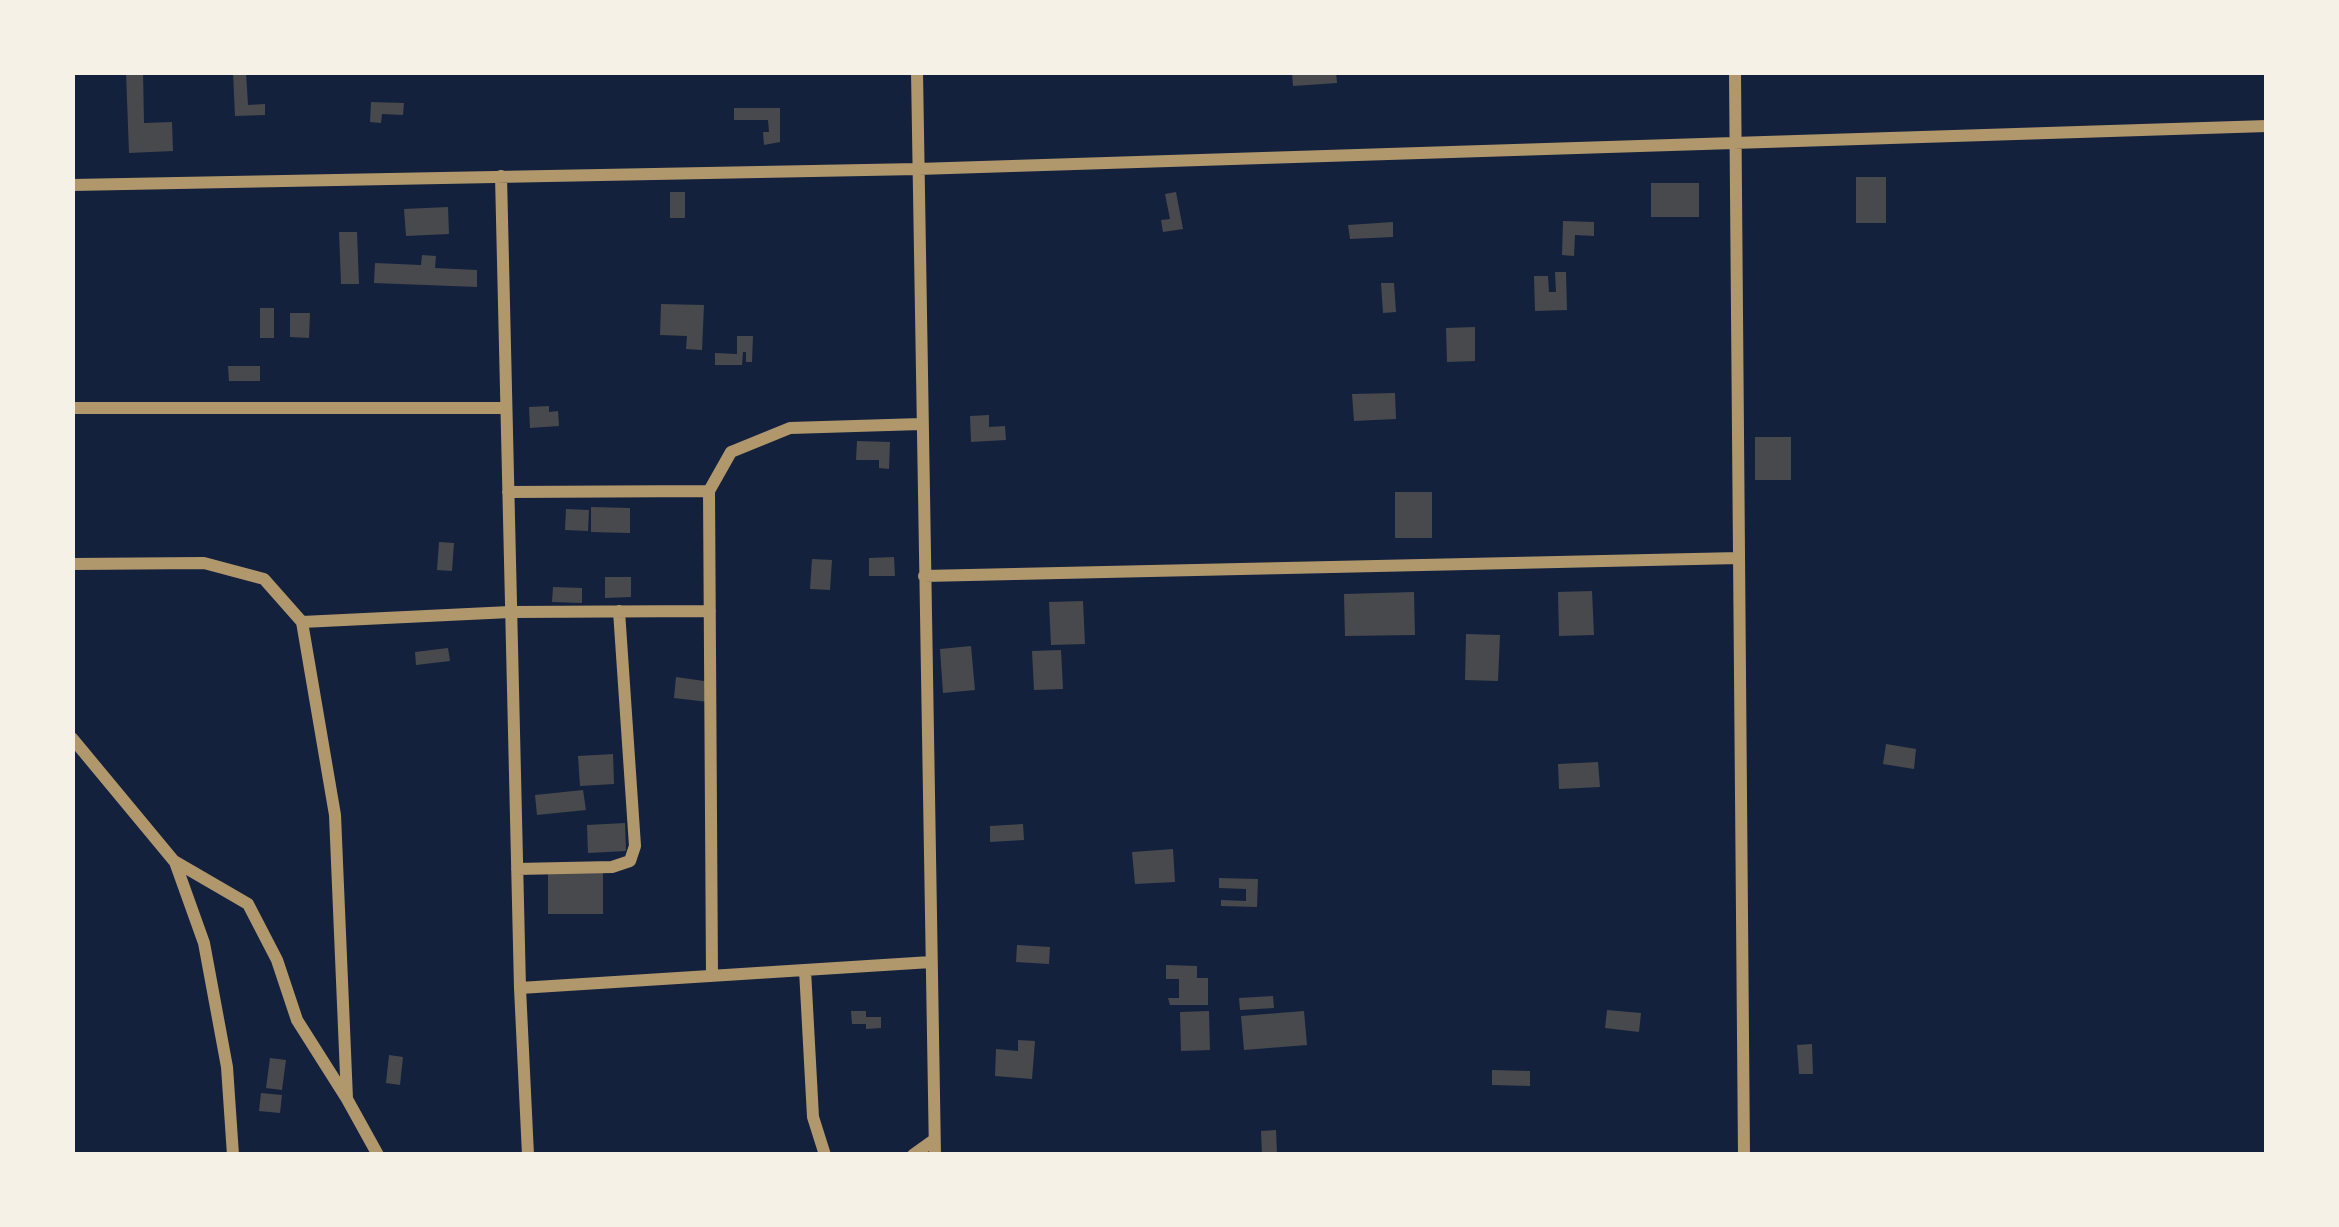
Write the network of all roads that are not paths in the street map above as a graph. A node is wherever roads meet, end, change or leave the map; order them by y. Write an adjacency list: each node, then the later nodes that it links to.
1 (917, 72): 5 (street)
2 (1735, 72): 4 (street)
3 (2267, 126): 4 (street)
4 (1736, 143): 5 (street); 13 (street)
5 (918, 169): 6 (street); 10 (street)
6 (501, 176): 7 (street); 8 (street)
7 (72, 185)
8 (506, 407): 9 (street); 12 (street)
9 (72, 409)
10 (921, 424): 11 (street); 15 (street)
11 (709, 491): 12 (street); 17 (street)
12 (508, 492): 18 (street)
13 (1739, 558): 15 (street); 34 (street)
14 (72, 563): 19 (street)
15 (924, 576): 23 (street)
16 (619, 611): 17 (street); 18 (street); 22 (street)
17 (710, 611): 25 (street)
18 (510, 612): 19 (street); 22 (street)
19 (302, 622): 27 (street)
20 (72, 738): 21 (street)
21 (174, 861): 27 (street); 29 (street)
22 (517, 869): 26 (street)
23 (931, 962): 24 (street); 28 (street)
24 (805, 970): 25 (street); 32 (street)
25 (712, 976): 26 (street)
26 (520, 988): 31 (street)
27 (347, 1099): 30 (street)
28 (934, 1148): 33 (street)
29 (233, 1155)
30 (378, 1155)
31 (529, 1155)
32 (825, 1155)
33 (913, 1155)
34 (1744, 1155)

